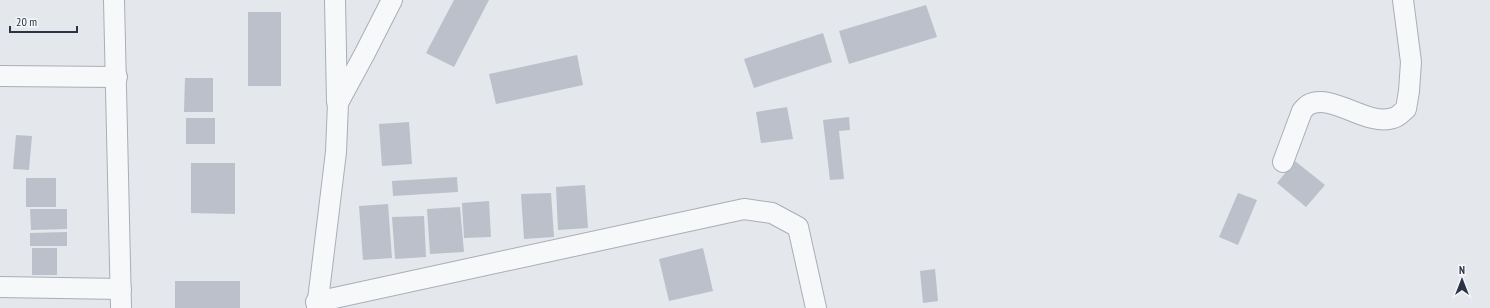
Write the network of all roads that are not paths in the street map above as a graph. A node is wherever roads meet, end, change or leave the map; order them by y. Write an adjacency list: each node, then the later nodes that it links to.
1 (114, 0): 6 (street)
2 (335, 0): 7 (street)
3 (392, 0): 7 (street)
4 (1403, 0): 8 (street)
5 (0, 76): 6 (street)
6 (117, 77): 10 (street)
7 (338, 103): 11 (street)
8 (1283, 162)
9 (0, 287): 10 (street)
10 (121, 298)
11 (317, 305): 12 (street)
12 (816, 308)

